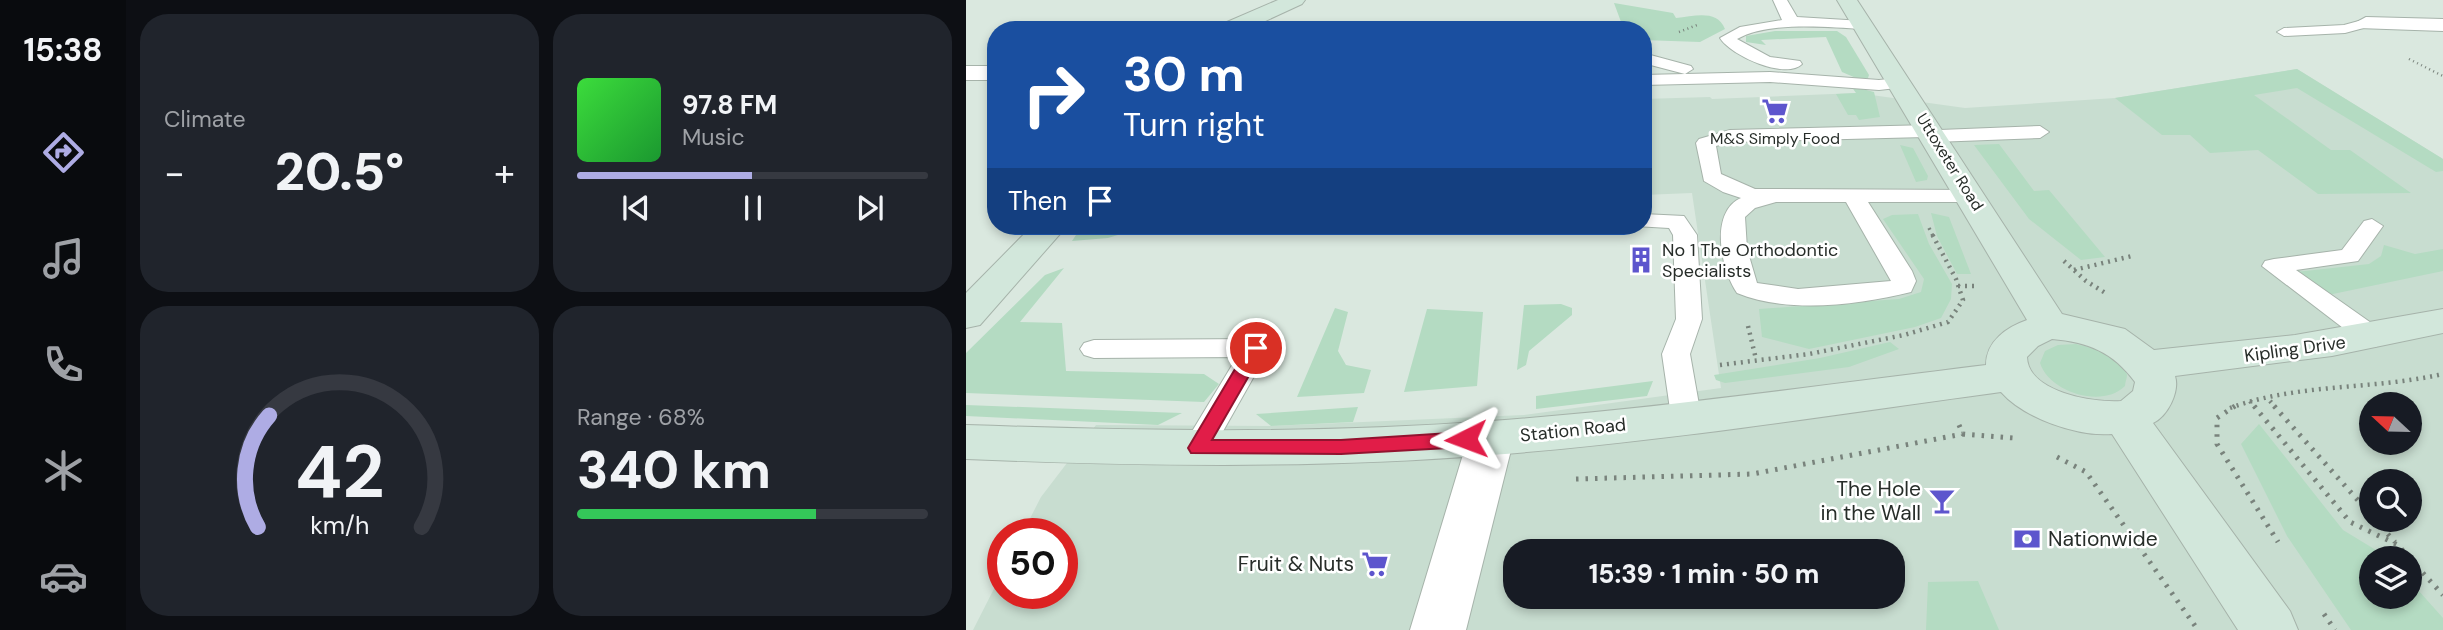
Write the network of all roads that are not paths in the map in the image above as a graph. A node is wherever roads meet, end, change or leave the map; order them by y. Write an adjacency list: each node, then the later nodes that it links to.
1 (1295, 0): 4 (main road)
2 (1780, 0): 6 (lane)
3 (1847, 0): 7 (main road, Uttoxeter Road)
4 (1248, 21)
5 (2366, 23): 8 (street); 9 (lane)
6 (1805, 24): 7 (lane); 11 (lane)
7 (1863, 25): 16 (main road, Uttoxeter Road)
8 (2443, 25)
9 (2284, 32)
10 (1652, 60): 14 (lane)
11 (1802, 64)
12 (966, 73): 13 (street)
13 (987, 73)
14 (1714, 77): 15 (lane); 16 (lane)
15 (1652, 80)
16 (1899, 83): 18 (main road, Uttoxeter Road)
17 (2040, 132): 18 (lane)
18 (1933, 134): 19 (main road, Uttoxeter Road); 21 (lane)
19 (1971, 195): 20 (lane); 27 (main road, Uttoxeter Road)
20 (1853, 196): 21 (lane); 21 (lane)
21 (1777, 197)
22 (1652, 221): 32 (lane)
23 (2372, 226): 28 (lane)
24 (1042, 235): 25 (main road)
25 (966, 316)
26 (2443, 321): 28 (main road, Kipling Drive)
27 (2050, 326): 30 (main road); 31 (main road)
28 (2374, 338): 30 (main road, Kipling Drive)
29 (1094, 349): 36 (lane)
30 (2145, 365): 33 (main road)
31 (2010, 376): 32 (main road, Station Road); 33 (main road)
32 (1686, 416): 34 (main road, Station Road)
33 (2124, 418): 38 (main road)
34 (1490, 438): 36 (main road, Station Road); 37 (street)
35 (966, 442): 36 (main road, Station Road)
36 (1198, 448)
37 (1438, 630)
38 (2270, 630)

